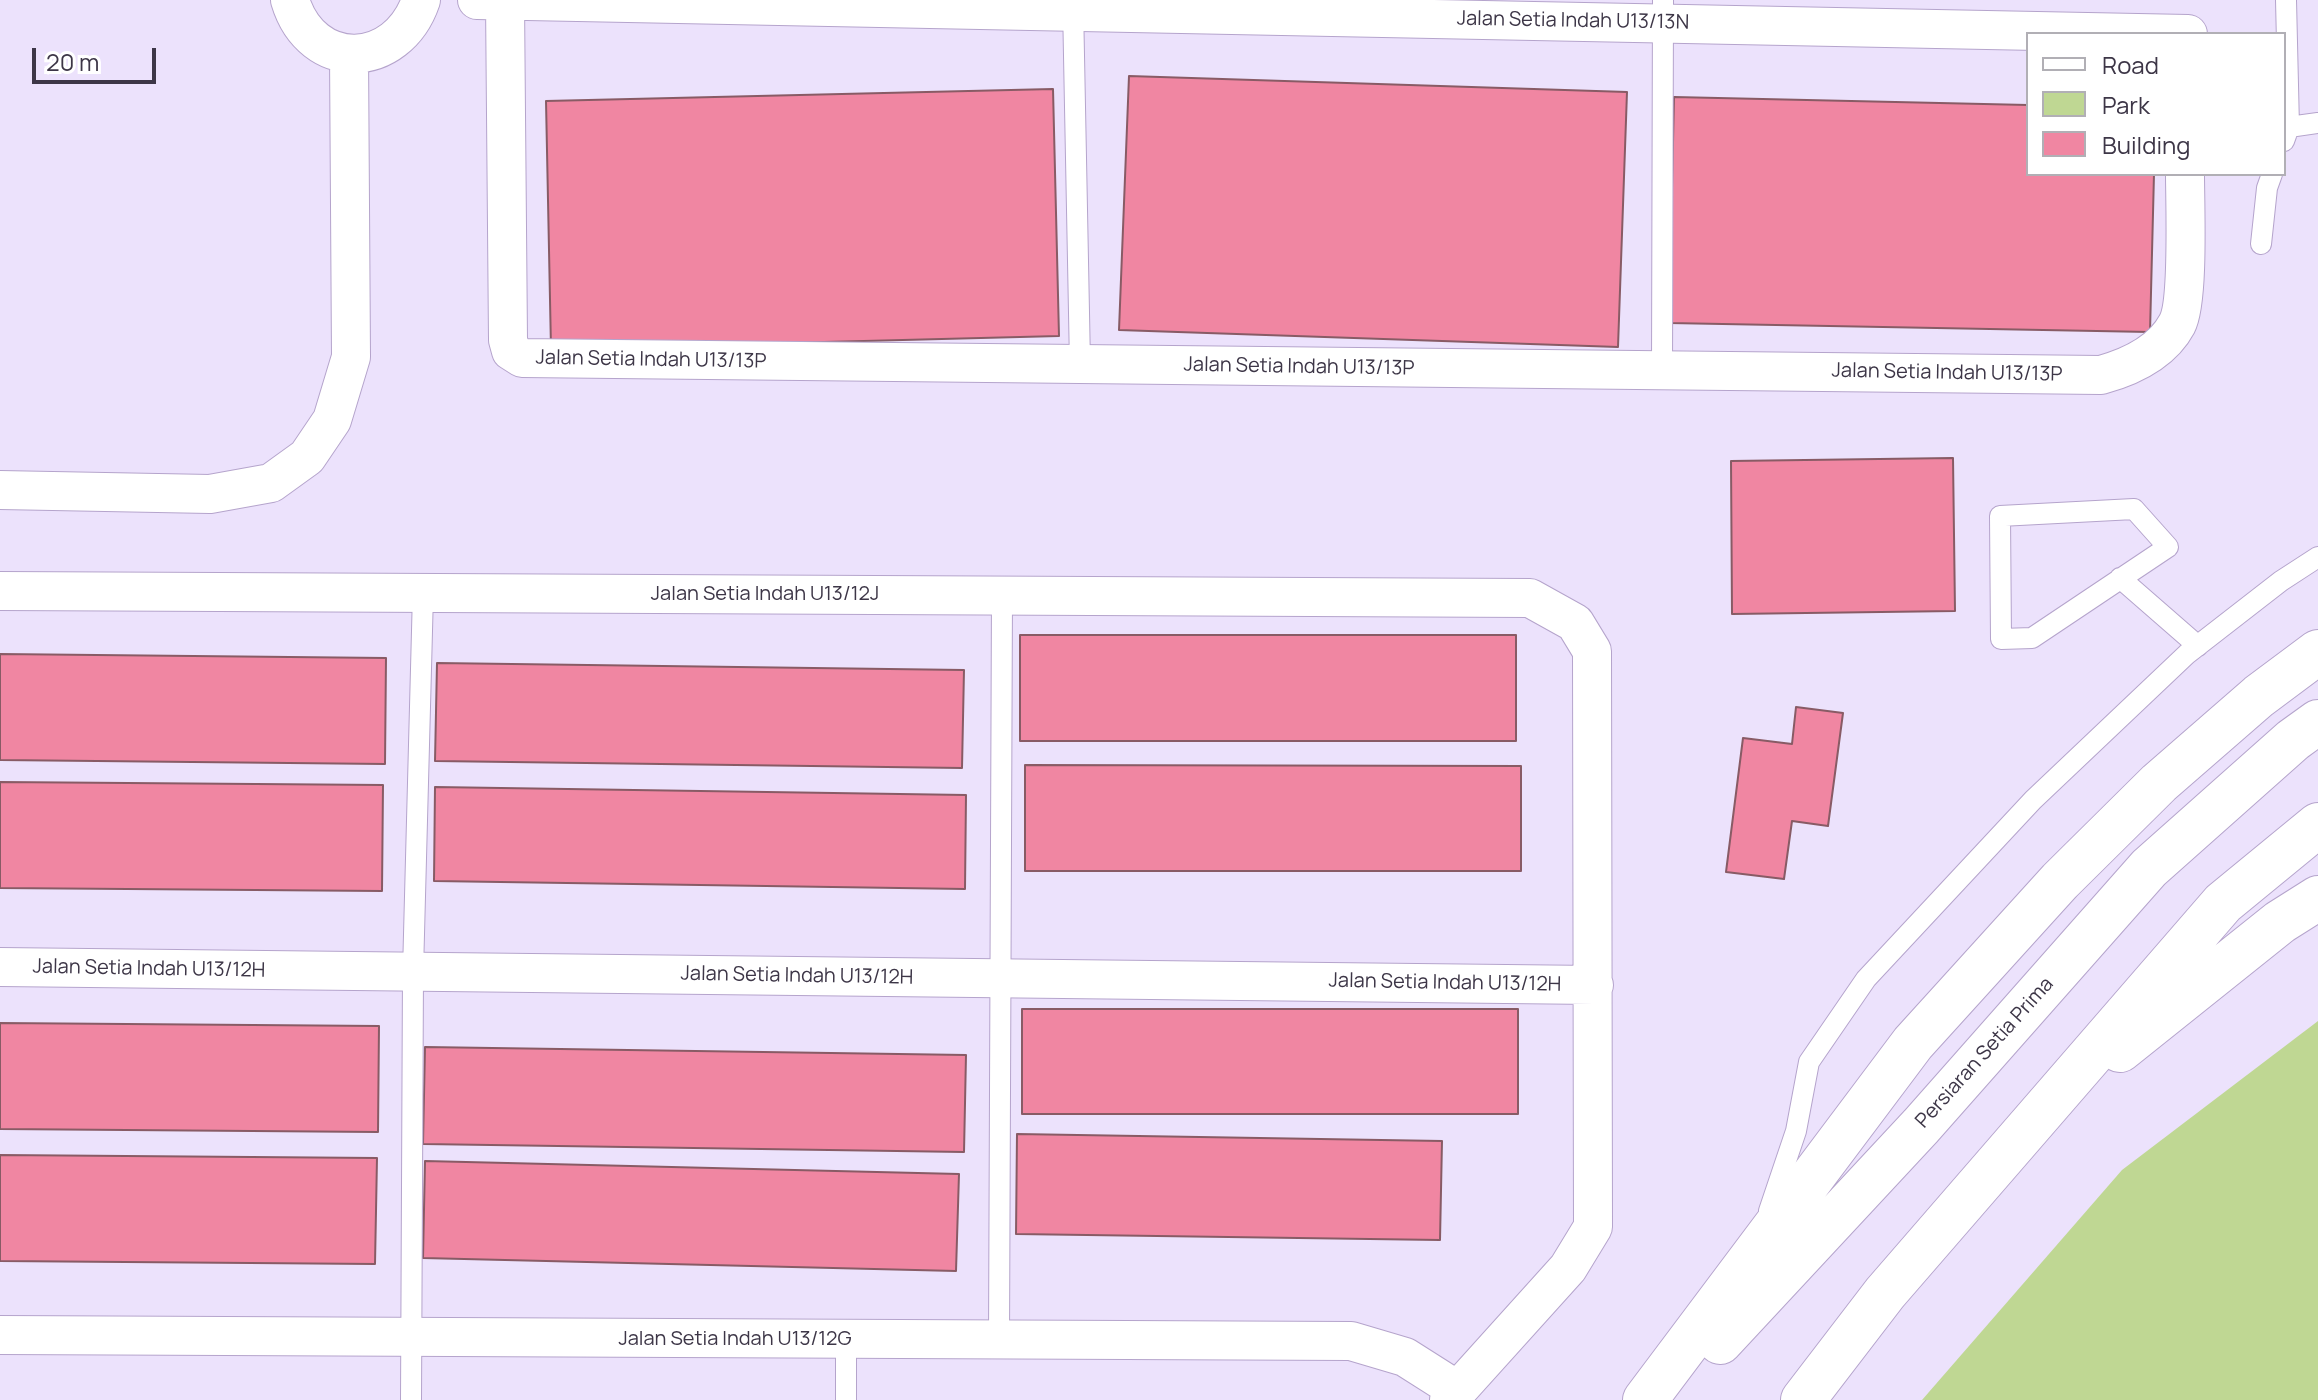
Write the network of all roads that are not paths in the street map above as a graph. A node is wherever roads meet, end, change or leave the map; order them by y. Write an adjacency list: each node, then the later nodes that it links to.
1 (290, 0): 11 (street)
2 (421, 0): 11 (street)
3 (477, 0): 6 (street, Jalan Setia Indah U13/13N)
4 (2189, 0): 10 (street)
5 (2286, 0): 13 (lane)
6 (505, 1): 7 (street, Jalan Setia Indah U13/13N); 17 (street, Jalan Setia Indah U13/13P)
7 (1073, 6): 8 (street, Jalan Setia Indah U13/13N); 17 (lane)
8 (1663, 12): 9 (street, Jalan Setia Indah U13/13N); 18 (lane)
9 (2140, 32)
10 (2188, 32)
11 (349, 54): 19 (street)
12 (2318, 123): 13 (lane)
13 (2287, 134)
14 (2185, 176): 18 (street, Jalan Setia Indah U13/13P)
15 (2271, 176): 16 (lane)
16 (2261, 244)
17 (1080, 364): 18 (street, Jalan Setia Indah U13/13P)
18 (1662, 370)
19 (0, 490)
20 (2318, 557): 25 (lane)
21 (2120, 578): 21 (lane); 25 (lane)
22 (0, 591): 23 (street, Jalan Setia Indah U13/12J)
23 (423, 593): 24 (street, Jalan Setia Indah U13/12J); 31 (lane)
24 (1002, 595): 32 (lane); 33 (street, Jalan Setia Indah U13/12J)
25 (2198, 646): 35 (lane)
26 (2318, 652): 35 (street)
27 (2318, 722): 44 (street, Persiaran Setia Prima)
28 (2318, 825): 34 (street)
29 (2318, 898): 34 (street)
30 (0, 967): 31 (street, Jalan Setia Indah U13/12H)
31 (413, 972): 32 (street, Jalan Setia Indah U13/12H); 37 (lane)
32 (999, 978): 33 (street, Jalan Setia Indah U13/12H); 39 (lane)
33 (1594, 985): 40 (street)
34 (2028, 1125): 45 (street)
35 (1754, 1256): 43 (street)
36 (0, 1335): 37 (street, Jalan Setia Indah U13/12G)
37 (411, 1337): 38 (street, Jalan Setia Indah U13/12G); 41 (lane)
38 (846, 1339): 39 (street, Jalan Setia Indah U13/12G); 42 (lane)
39 (999, 1339): 40 (street, Jalan Setia Indah U13/12G)
40 (1453, 1395)
41 (411, 1400)
42 (846, 1400)
43 (1645, 1400)
44 (1667, 1400)
45 (1803, 1400)

